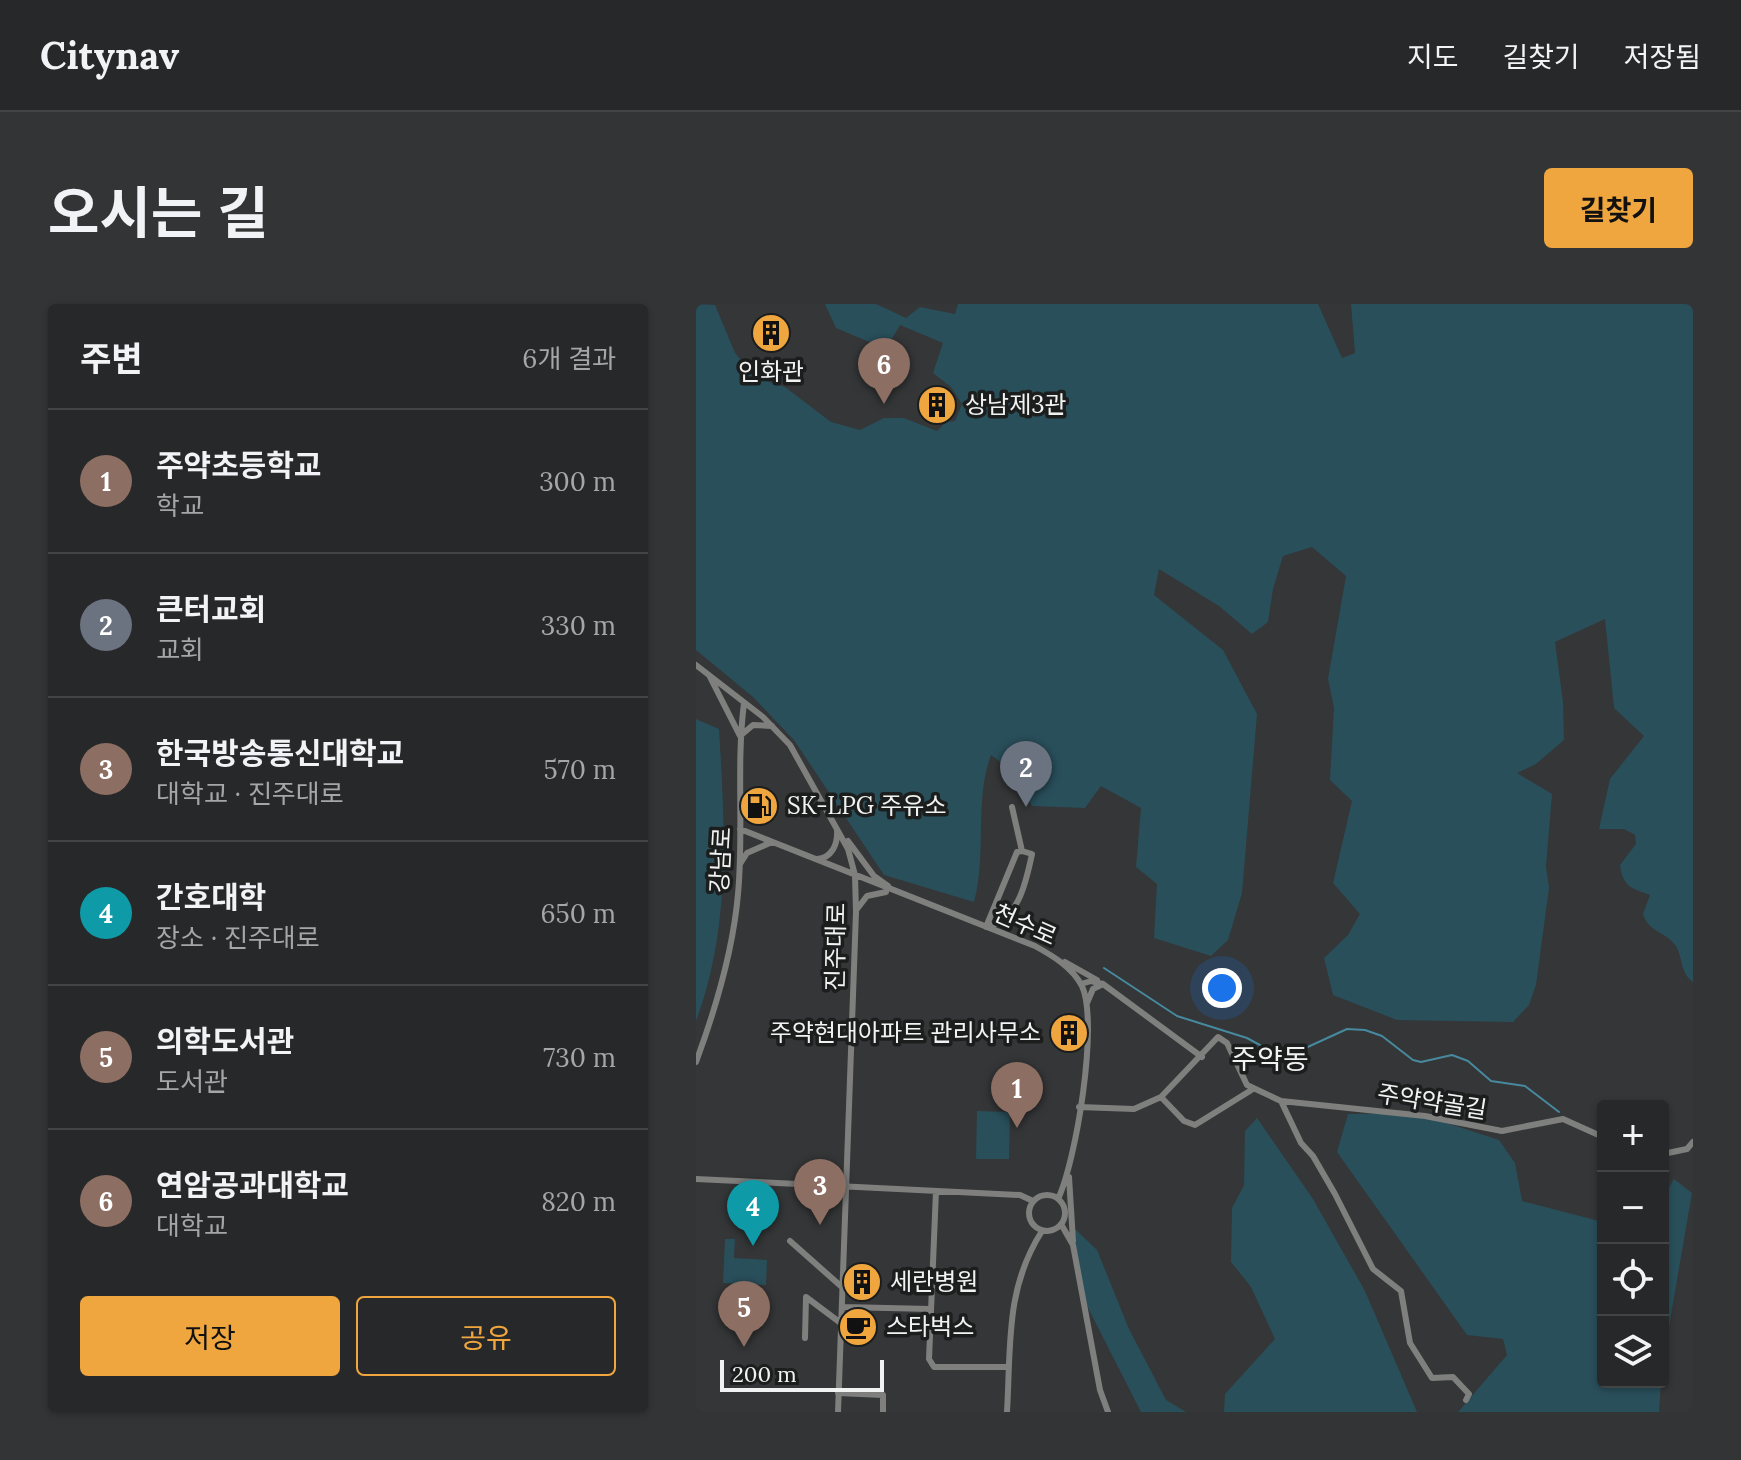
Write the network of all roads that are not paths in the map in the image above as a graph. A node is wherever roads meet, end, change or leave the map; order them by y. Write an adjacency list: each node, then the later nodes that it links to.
1 (696, 665): 2 (street, 진주대로)
2 (708, 674): 3 (street, 진주대로); 5 (street)
3 (744, 703): 4 (street, 진주대로); 5 (street, 강남로)
4 (772, 726): 5 (street); 7 (street, 진주대로)
5 (740, 736): 8 (street, 강남로)
6 (1012, 807): 10 (street)
7 (835, 822): 11 (street); 13 (street, 진주대로); 14 (street)
8 (740, 829): 9 (street, 천수로); 12 (street, 강남로)
9 (772, 842): 11 (street, 천수로); 12 (street)
10 (1022, 851): 16 (street); 16 (street)
11 (813, 859): 13 (street, 천수로)
12 (740, 864): 22 (street, 강남로)
13 (855, 875): 14 (street, 천수로); 15 (street, 진주대로)
14 (905, 897): 15 (street); 16 (street, 천수로)
15 (856, 912): 32 (street, 진주대로)
16 (986, 927): 17 (street, 천수로)
17 (1035, 946): 18 (street, 천수로); 19 (street)
18 (1081, 984): 19 (street); 20 (street, 천수로)
19 (1103, 984): 20 (street); 21 (street)
20 (1087, 1003): 26 (street, 천수로)
21 (1202, 1057): 23 (street); 24 (street)
22 (696, 1062)
23 (1253, 1089): 24 (street); 25 (street, 주약약골길)
24 (1161, 1097): 26 (street)
25 (1281, 1101): 27 (street, 주약약골길); 47 (street)
26 (1079, 1107): 30 (street, 천수로)
27 (1597, 1134)
28 (1693, 1142): 29 (street)
29 (1669, 1153)
30 (1069, 1176): 34 (street, 천수로); 39 (street)
31 (696, 1179): 32 (street)
32 (846, 1188): 33 (street); 40 (street, 진주대로)
33 (936, 1191): 35 (street); 42 (street)
34 (1058, 1199): 35 (street); 36 (street)
35 (1033, 1201): 37 (street)
36 (1061, 1224): 37 (street); 39 (street)
37 (1042, 1231): 45 (street)
38 (790, 1241): 40 (street)
39 (1073, 1245): 51 (street)
40 (843, 1288): 41 (street, 진주대로)
41 (843, 1307): 42 (street); 43 (street, 진주대로)
42 (931, 1309): 45 (street)
43 (842, 1324): 44 (street); 46 (street, 진주대로)
44 (805, 1338)
45 (1009, 1367): 50 (street)
46 (838, 1393): 48 (street, 진주대로); 49 (street)
47 (1466, 1400)
48 (838, 1412)
49 (883, 1412)
50 (1007, 1412)
51 (1108, 1412)

